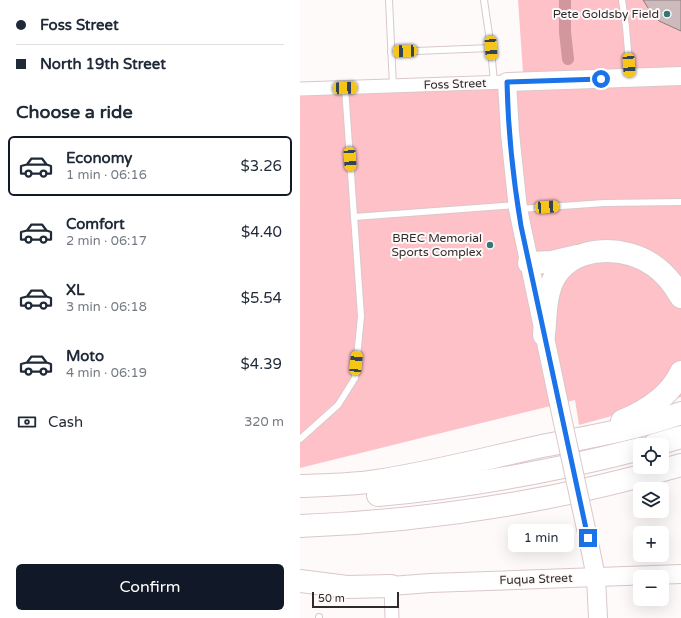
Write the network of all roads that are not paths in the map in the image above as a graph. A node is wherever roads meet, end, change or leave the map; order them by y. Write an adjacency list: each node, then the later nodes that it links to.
1 (389, 0): 5 (lane)
2 (484, 0): 4 (lane)
3 (622, 0): 7 (lane)
4 (491, 48): 5 (lane); 8 (lane)
5 (391, 52): 9 (lane)
6 (681, 76): 7 (street, Foss Street)
7 (630, 78): 8 (street, Foss Street)
8 (500, 82): 9 (street, Foss Street); 13 (street)
9 (393, 86): 10 (street, Foss Street)
10 (345, 88): 11 (street, Foss Street); 14 (lane)
11 (300, 89)
12 (681, 202): 13 (lane)
13 (518, 207): 14 (lane); 16 (street)
14 (354, 217): 22 (lane)
15 (587, 253): 16 (highway); 17 (highway); 18 (highway)
16 (528, 263): 18 (street)
17 (681, 297)
18 (544, 335): 31 (street, bridge)
19 (681, 372): 24 (highway)
20 (681, 413): 24 (highway)
21 (681, 437): 23 (highway)
22 (300, 439)
23 (669, 441)
24 (542, 447): 27 (highway)
25 (633, 451): 28 (highway)
26 (681, 465): 29 (highway)
27 (300, 486)
28 (300, 499)
29 (300, 526)
30 (681, 574): 31 (street, Fuqua Street)
31 (596, 577): 33 (street, Fuqua Street); 35 (street)
32 (300, 581): 33 (highway)
33 (391, 586): 34 (street)
34 (392, 618)
35 (598, 618)

